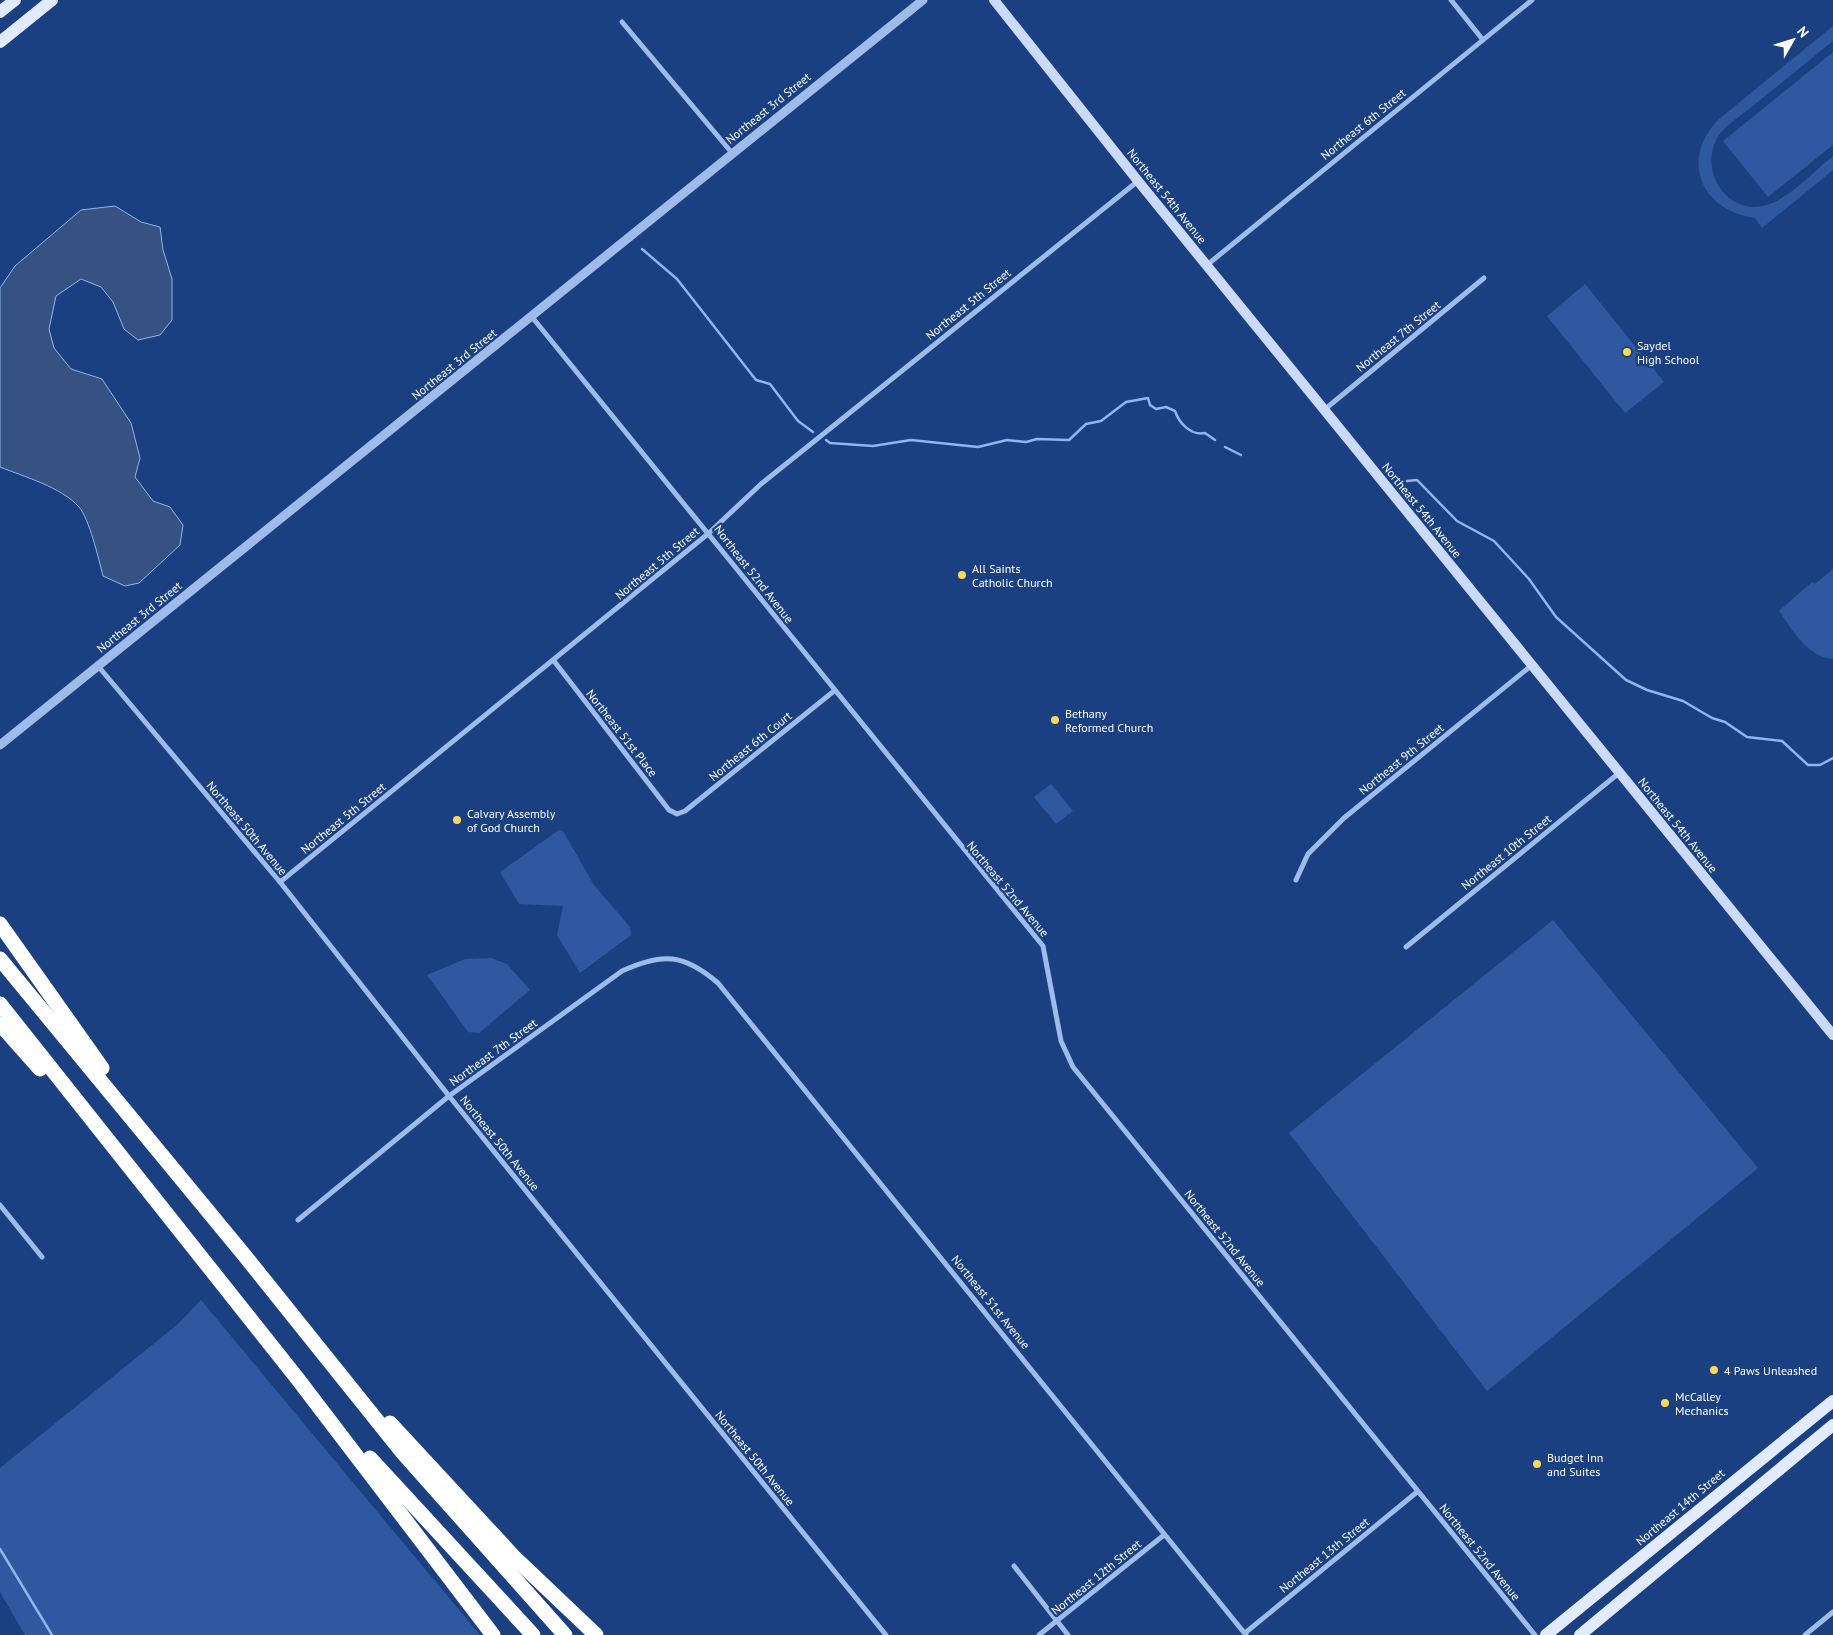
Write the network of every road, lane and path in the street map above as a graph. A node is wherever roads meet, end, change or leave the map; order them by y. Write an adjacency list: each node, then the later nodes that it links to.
1 (15, 0): 7 (main road)
2 (52, 0): 10 (main road)
3 (923, 0): 11 (street, Northeast 3rd Street)
4 (994, 0): 12 (main road, Northeast 54th Avenue)
5 (1451, 0): 9 (street)
6 (1532, 0): 9 (street, Northeast 6th Street)
7 (0, 12)
8 (622, 22): 11 (street)
9 (1483, 40): 13 (street, Northeast 6th Street)
10 (0, 42)
11 (732, 153): 15 (street, Northeast 3rd Street)
12 (1138, 180): 13 (main road, Northeast 54th Avenue); 17 (street, Northeast 5th Street)
13 (1207, 265): 16 (main road, Northeast 54th Avenue)
14 (1484, 278): 16 (street, Northeast 7th Street)
15 (532, 317): 17 (street, Northeast 52nd Avenue); 20 (street, Northeast 3rd Street)
16 (1324, 410): 19 (main road, Northeast 54th Avenue)
17 (709, 533): 18 (street, Northeast 5th Street); 21 (street, Northeast 52nd Avenue)
18 (554, 661): 24 (street, Northeast 51st Place); 26 (street, Northeast 5th Street)
19 (1532, 665): 23 (main road, Northeast 54th Avenue); 25 (street, Northeast 9th Street)
20 (98, 666): 22 (street, Northeast 3rd Street); 26 (street, Northeast 50th Avenue)
21 (834, 691): 24 (street, Northeast 6th Court); 44 (street, Northeast 52nd Avenue)
22 (0, 745)
23 (1619, 773): 28 (street, Northeast 10th Street); 33 (main road, Northeast 54th Avenue)
24 (677, 814)
25 (1296, 880)
26 (280, 882): 34 (street, Northeast 50th Avenue)
27 (0, 924): 35 (highway)
28 (1406, 947)
29 (0, 959): 35 (highway)
30 (718, 983): 34 (street, Northeast 7th Street); 45 (street, Northeast 51st Avenue)
31 (0, 1004): 36 (highway)
32 (0, 1024): 36 (highway)
33 (1833, 1035)
34 (449, 1096): 38 (street, Northeast 7th Street); 54 (street, Northeast 50th Avenue)
35 (172, 1167): 40 (highway)
36 (149, 1192): 41 (highway)
37 (0, 1205): 39 (street)
38 (298, 1220)
39 (42, 1257)
40 (323, 1354): 52 (highway); 53 (highway)
41 (296, 1378): 50 (highway); 51 (highway)
42 (1833, 1401): 58 (main road, Northeast 14th Street)
43 (1833, 1425): 59 (main road)
44 (1417, 1492): 49 (street, Northeast 13th Street); 57 (street, Northeast 52nd Avenue)
45 (1164, 1535): 48 (street, Northeast 12th Street); 49 (street, Northeast 51st Avenue)
46 (1014, 1566): 48 (street)
47 (1833, 1612): 60 (street)
48 (1057, 1621): 55 (street, Northeast 12th Street); 56 (street)
49 (1246, 1634)
50 (493, 1635)
51 (533, 1635)
52 (565, 1635)
53 (596, 1635)
54 (886, 1635)
55 (1039, 1635)
56 (1068, 1635)
57 (1535, 1635)
58 (1546, 1635)
59 (1580, 1635)
60 (1805, 1635)

